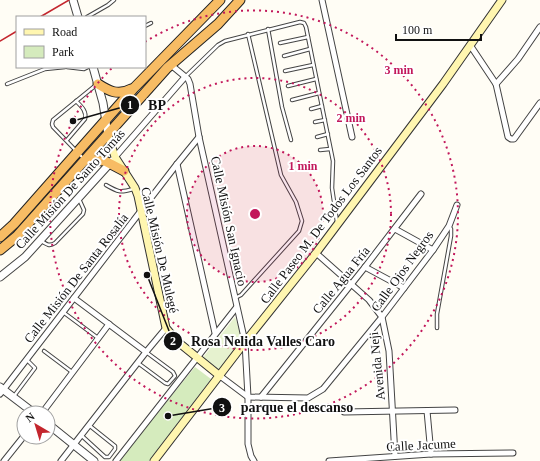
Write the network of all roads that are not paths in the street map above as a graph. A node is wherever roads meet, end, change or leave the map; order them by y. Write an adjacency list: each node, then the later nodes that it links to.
1 (73, 0): 7 (street)
2 (114, 0): 8 (lane)
3 (220, 0): 32 (highway)
4 (240, 0): 19 (highway)
5 (322, 0): 46 (street)
6 (502, 0): 16 (main road, Calle Paseo M. De Todos Los Santos)
7 (78, 16)
8 (89, 16)
9 (151, 23): 10 (lane)
10 (146, 26)
11 (540, 27): 30 (street)
12 (268, 29): 13 (lane); 14 (lane); 48 (lane)
13 (248, 34): 26 (lane); 75 (lane)
14 (308, 37): 15 (lane); 17 (lane)
15 (280, 43)
16 (470, 45): 30 (street); 62 (main road, Calle Paseo M. De Todos Los Santos)
17 (310, 49): 18 (lane); 20 (lane)
18 (284, 56)
19 (171, 65): 26 (street, Calle Misión San Ignacio); 43 (highway)
20 (313, 65): 25 (lane); 27 (lane)
21 (45, 68): 28 (lane)
22 (75, 68): 23 (lane)
23 (86, 68)
24 (93, 68): 29 (street)
25 (285, 72)
26 (185, 77): 44 (street, Calle Misión San Ignacio); 53 (street, Calle Misión De Santo Tomás)
27 (316, 79): 31 (lane); 33 (lane)
28 (7, 84)
29 (98, 84): 32 (highway); 35 (lane); 39 (street)
30 (496, 84): 36 (street)
31 (288, 86)
32 (134, 88): 39 (highway)
33 (319, 93): 34 (lane); 37 (lane)
34 (292, 100)
35 (76, 101): 47 (lane); 47 (lane)
36 (540, 103)
37 (322, 106): 38 (lane); 40 (lane)
38 (311, 109)
39 (106, 119): 43 (street); 51 (highway)
40 (325, 120): 41 (lane); 42 (lane)
41 (315, 122)
42 (328, 134): 45 (lane); 49 (lane)
43 (108, 135): 52 (highway); 53 (main road)
44 (199, 137): 54 (street, Calle Misión De Santa Rosalía); 75 (street, Calle Misión San Ignacio)
45 (317, 137)
46 (352, 137)
47 (67, 140): 51 (lane)
48 (291, 140)
49 (330, 149): 50 (lane); 62 (lane)
50 (320, 150)
51 (77, 152): 52 (lane); 65 (highway)
52 (85, 160): 53 (highway); 67 (highway)
53 (112, 160): 55 (highway); 59 (street, Calle Misión De Santo Tomás)
54 (177, 164): 61 (street, Calle Misión De Santa Rosalía); 82 (street)
55 (124, 171): 57 (main road, Calle Misión De Mulegé)
56 (106, 185): 57 (lane)
57 (135, 188): 61 (main road, Calle Misión De Mulegé)
58 (421, 194): 64 (street, Calle Agua Fría)
59 (79, 197): 66 (street, Calle Misión De Santo Tomás); 66 (lane)
60 (457, 205): 63 (street, Calle Ojos Negros)
61 (142, 211): 74 (street, Calle Misión De Santa Rosalía); 80 (main road, Calle Misión De Mulegé)
62 (337, 225): 69 (main road, Calle Paseo M. De Todos Los Santos)
63 (449, 226): 68 (street, Calle Ojos Negros); 81 (lane)
64 (395, 229): 68 (street); 70 (street, Calle Agua Fría)
65 (0, 237)
66 (40, 240): 71 (street, Calle Misión De Santo Tomás)
67 (0, 250)
68 (433, 250): 73 (street, Calle Ojos Negros)
69 (316, 253): 72 (street, Avenida Neji); 84 (main road, Calle Paseo M. De Todos Los Santos)
70 (365, 267): 72 (street, Calle Agua Fría); 73 (street)
71 (0, 277)
72 (352, 284): 78 (street, Avenida Neji); 95 (street, Calle Agua Fría)
73 (404, 288): 78 (street, Calle Ojos Negros)
74 (74, 298): 77 (street, Calle Misión De Santa Rosalía); 79 (street)
75 (234, 298): 76 (street, Calle Misión San Ignacio)
76 (236, 308): 82 (street); 84 (street, Calle Misión San Ignacio)
77 (63, 312): 83 (lane); 88 (street, Calle Misión De Santa Rosalía)
78 (382, 317): 95 (street, Calle Ojos Negros); 100 (street, Avenida Neji)
79 (109, 324): 83 (street); 86 (street)
80 (166, 328): 86 (street); 87 (main road, Calle Misión De Mulegé)
81 (437, 328)
82 (215, 333): 87 (street)
83 (98, 338): 90 (street)
84 (245, 342): 91 (main road, Calle Paseo M. De Todos Los Santos); 94 (street, Calle Misión San Ignacio)
85 (44, 351): 90 (lane)
86 (146, 352): 89 (street); 89 (lane)
87 (197, 357): 91 (main road, Calle Misión De Mulegé); 113 (street)
88 (27, 359): 92 (street, Calle Misión De Santa Rosalía); 93 (lane)
89 (138, 363): 102 (street)
90 (72, 372): 97 (street)
91 (220, 376): 94 (street); 114 (main road, Calle Paseo M. De Todos Los Santos)
92 (1, 390): 93 (street)
93 (13, 397): 96 (street)
94 (248, 397): 95 (street); 115 (street, Calle Misión San Ignacio)
95 (261, 397)
96 (24, 405)
97 (48, 405)
98 (427, 410): 99 (street); 100 (street); 108 (street)
99 (455, 410)
100 (392, 411): 101 (street); 109 (street, Avenida Neji)
101 (344, 412)
102 (89, 425): 104 (street); 104 (lane)
103 (56, 430): 106 (street)
104 (81, 436): 106 (street)
105 (17, 445): 110 (street)
106 (74, 445): 111 (street); 112 (street)
107 (513, 453): 108 (street, Calle Jacume)
108 (431, 454): 109 (street, Calle Jacume)
109 (395, 456): 116 (street, Calle Jacume)
110 (4, 461)
111 (62, 461)
112 (94, 461)
113 (116, 461)
114 (154, 461)
115 (254, 461)
116 (329, 461)

